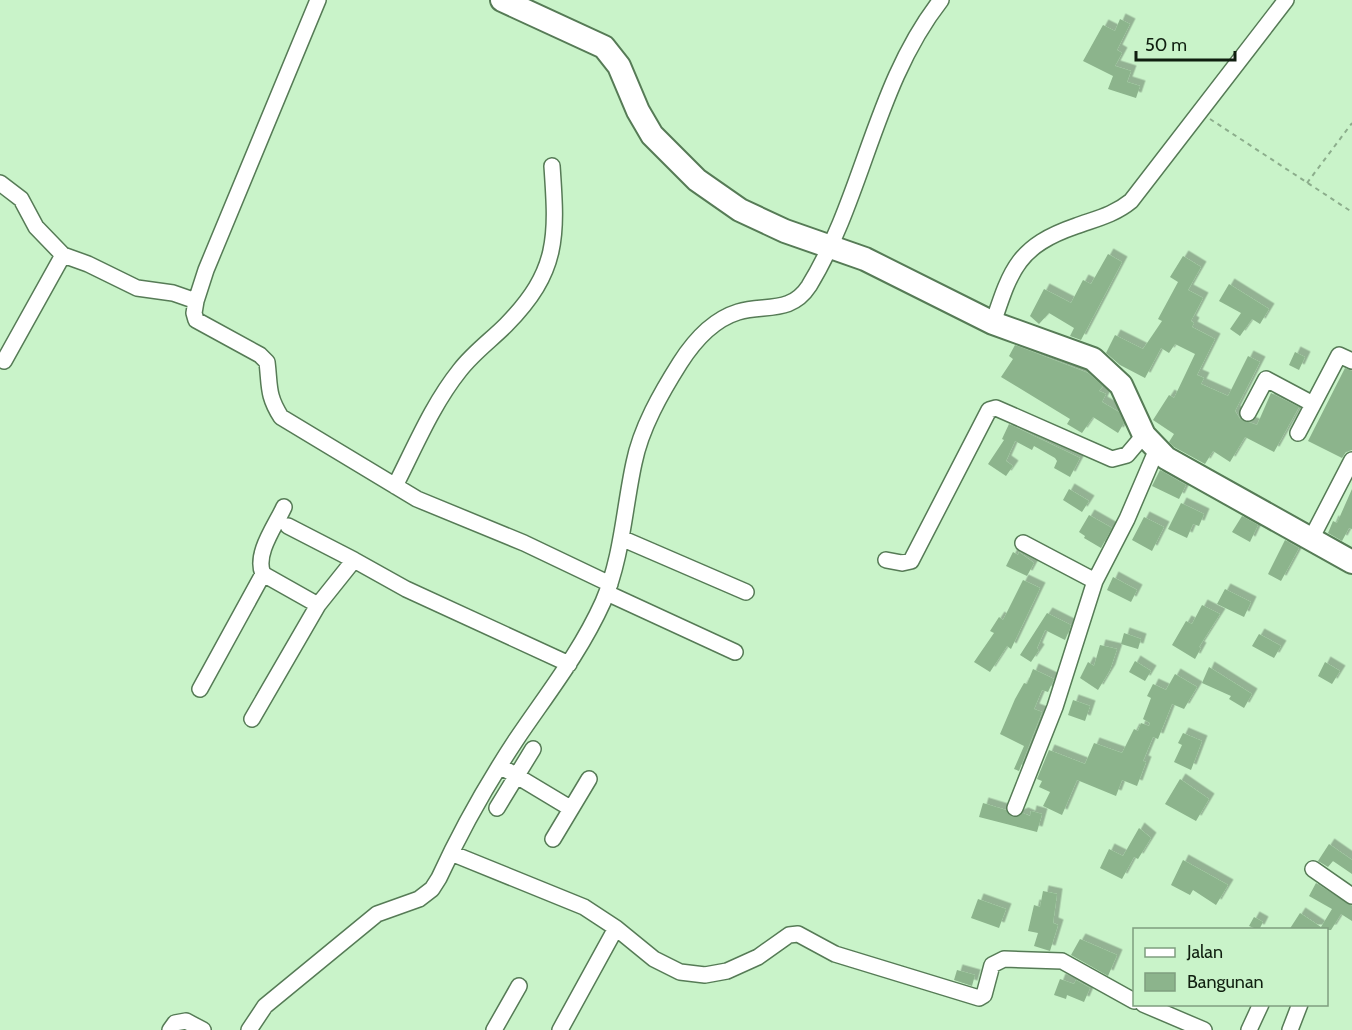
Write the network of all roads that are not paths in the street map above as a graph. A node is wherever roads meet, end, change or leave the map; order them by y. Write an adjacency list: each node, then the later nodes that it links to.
1 (318, 0): 9 (street)
2 (502, 0): 7 (street)
3 (941, 0): 7 (street)
4 (1286, 0): 10 (street)
5 (552, 166): 18 (street)
6 (0, 183): 8 (street)
7 (830, 246): 10 (street); 21 (street)
8 (63, 255): 9 (street); 11 (street)
9 (196, 301): 18 (street)
10 (993, 322): 16 (street)
11 (4, 361)
12 (1352, 361): 13 (street)
13 (1313, 404): 14 (street); 15 (street)
14 (1248, 413)
15 (1298, 433)
16 (1151, 442): 22 (street); 25 (street); 28 (street)
17 (1352, 460): 22 (street)
18 (395, 486): 29 (street)
19 (284, 507): 27 (street)
20 (288, 526): 24 (street)
21 (621, 538): 29 (street); 30 (street)
22 (1311, 539): 26 (street)
23 (1023, 543): 28 (street)
24 (354, 560): 31 (street); 33 (street)
25 (886, 560)
26 (1352, 562)
27 (263, 574): 31 (street); 34 (street)
28 (1095, 581): 42 (street)
29 (608, 589): 32 (street); 33 (street)
30 (746, 592)
31 (318, 605): 35 (street)
32 (735, 652)
33 (570, 664): 37 (street)
34 (200, 689)
35 (252, 719)
36 (532, 749): 38 (street)
37 (500, 766): 38 (street); 44 (street)
38 (516, 776): 40 (street); 41 (street)
39 (589, 779): 41 (street)
40 (497, 808)
41 (570, 808): 43 (street)
42 (1015, 808)
43 (553, 839)
44 (451, 853): 47 (street); 55 (street)
45 (1312, 869): 46 (street)
46 (1352, 896)
47 (616, 928): 49 (street); 57 (street)
48 (519, 986): 56 (street)
49 (1133, 999)
50 (1145, 1006): 58 (street)
51 (1261, 1006): 59 (street)
52 (1300, 1006): 60 (street)
53 (170, 1030): 54 (street)
54 (203, 1030)
55 (249, 1030)
56 (494, 1030)
57 (560, 1030)
58 (1204, 1030)
59 (1249, 1030)
60 (1290, 1030)

